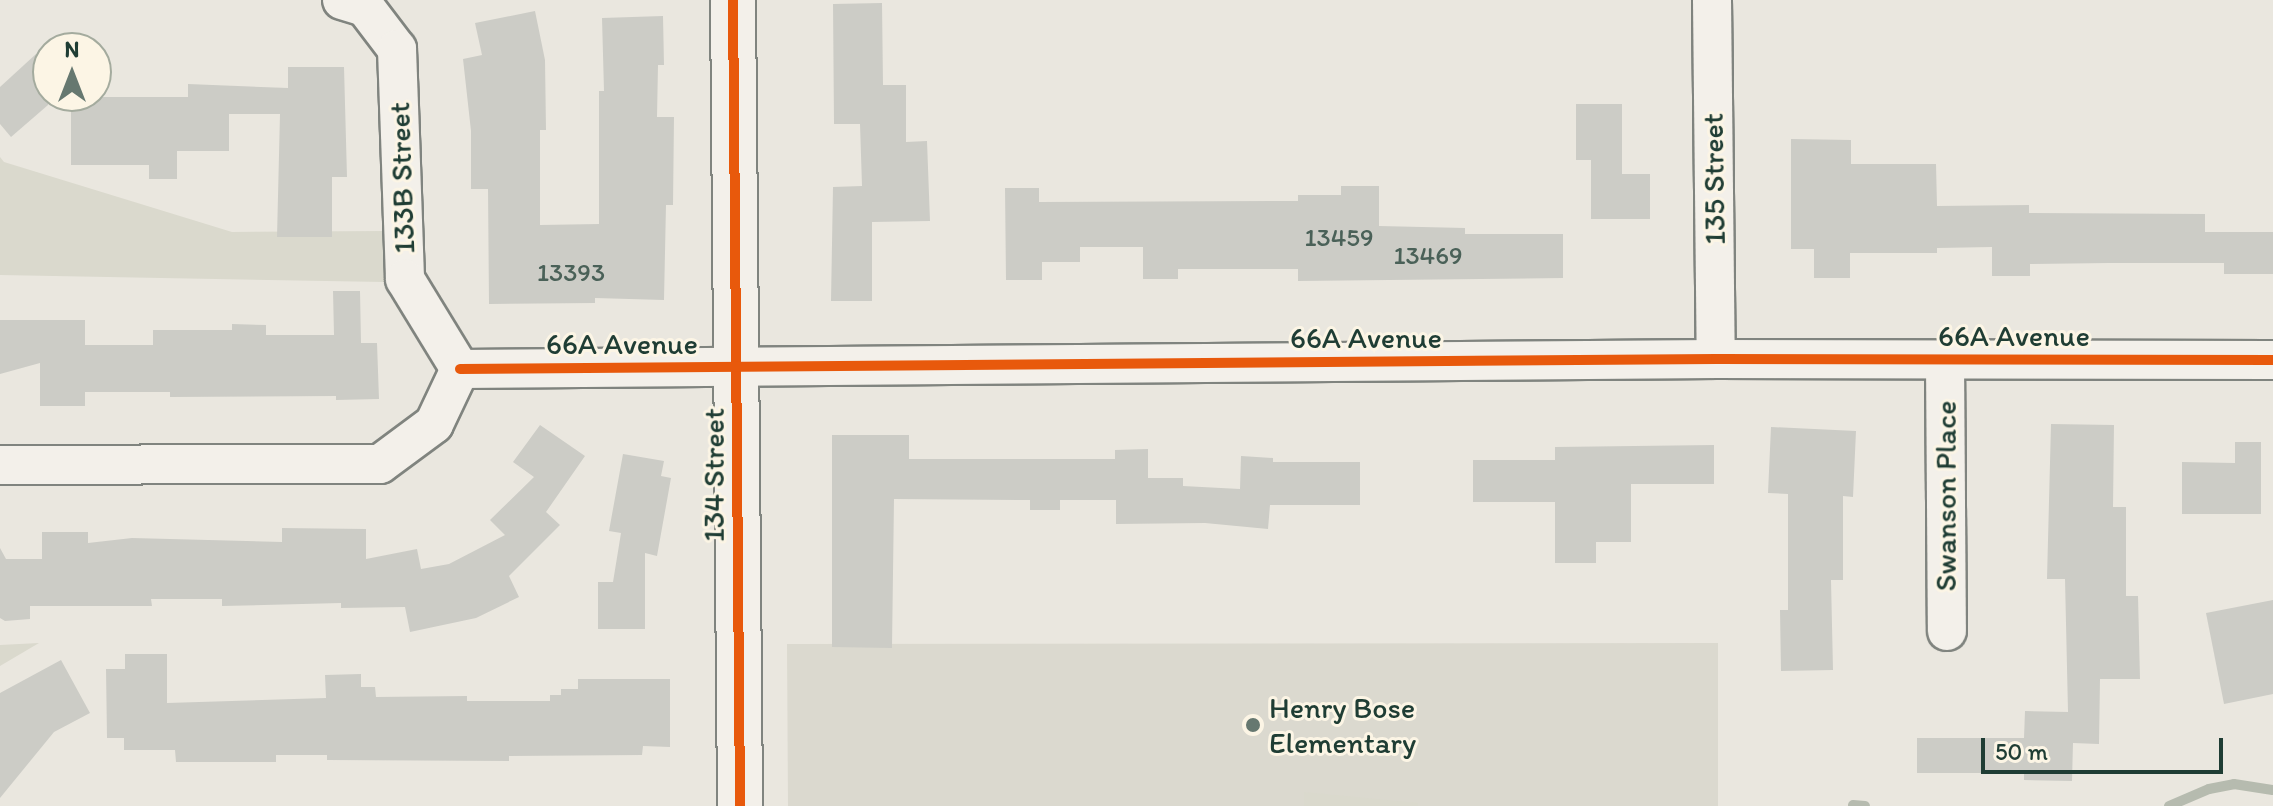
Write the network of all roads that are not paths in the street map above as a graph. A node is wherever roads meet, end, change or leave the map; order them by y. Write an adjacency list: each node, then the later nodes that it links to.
1 (342, 0): 8 (street, 133B Street)
2 (733, 0): 7 (street, 134 Street)
3 (1712, 0): 4 (street, 135 Street)
4 (1716, 359): 5 (street, 66A Avenue); 7 (street, 66A Avenue)
5 (1945, 360): 6 (street, 66A Avenue); 10 (street, Swanson Place)
6 (2273, 360)
7 (738, 367): 8 (street, 66A Avenue); 11 (street, 134 Street)
8 (460, 369): 9 (street)
9 (0, 465)
10 (1947, 631)
11 (740, 806)

